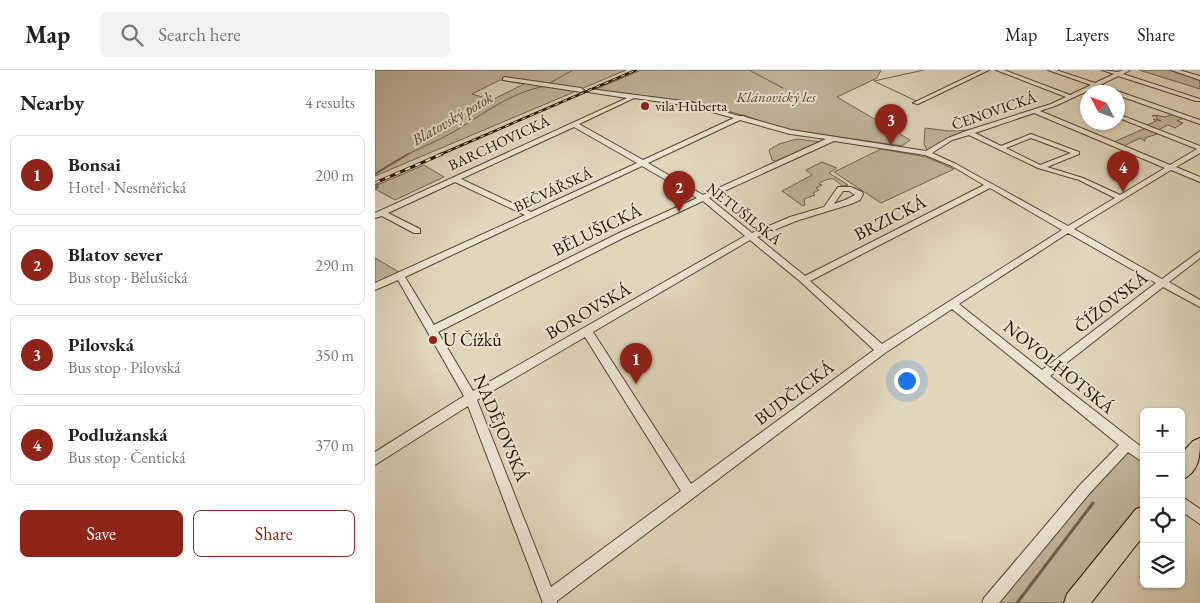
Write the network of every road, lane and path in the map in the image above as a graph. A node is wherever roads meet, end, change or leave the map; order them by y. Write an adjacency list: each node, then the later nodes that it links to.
1 (986, 70): 18 (street)
2 (999, 70): 15 (street, ČENOVICKÁ)
3 (1051, 70): 10 (street)
4 (1105, 70): 7 (street)
5 (1127, 70): 7 (street, ČENOVICKÁ)
6 (1174, 70): 8 (street)
7 (1118, 74): 10 (street, ČENOVICKÁ); 17 (street)
8 (1200, 78)
9 (505, 79): 11 (street)
10 (1095, 85)
11 (581, 90)
12 (590, 91): 16 (street)
13 (1080, 92): 15 (street, ČENOVICKÁ)
14 (1125, 96): 22 (street)
15 (1071, 97): 19 (street, ČENOVICKÁ)
16 (635, 98): 20 (street); 23 (street, BARCHOVICKÁ)
17 (1198, 100)
18 (916, 103)
19 (1034, 111): 24 (street, ČENOVICKÁ); 31 (street)
20 (742, 117): 25 (street); 29 (street, BEČVÁŘSKÁ)
21 (1125, 119): 27 (street)
22 (1200, 122)
23 (574, 124): 29 (street, NETUŠILSKÁ); 32 (street, BARCHOVICKÁ)
24 (968, 132): 26 (street); 28 (street, ČENOVICKÁ)
25 (832, 139): 28 (street); 36 (street, BĚLUŠICKÁ)
26 (1001, 148): 30 (street); 30 (street)
27 (1200, 149): 31 (street, BUDČICKÁ)
28 (927, 153): 34 (street)
29 (644, 163): 36 (street, NETUŠILSKÁ); 39 (street, BEČVÁŘSKÁ)
30 (1040, 167): 35 (street)
31 (1171, 168): 33 (street); 35 (street, BUDČICKÁ)
32 (455, 179): 38 (street, BARCHOVICKÁ); 39 (street)
33 (1200, 180)
34 (990, 185): 40 (street); 45 (street, BRZICKÁ)
35 (1121, 198): 40 (street, BUDČICKÁ)
36 (705, 199): 42 (street, NETUŠILSKÁ); 50 (street, BĚLUŠICKÁ)
37 (826, 209): 42 (street, BOROVSKÁ)
38 (378, 215): 41 (street)
39 (532, 215): 44 (street, BEČVÁŘSKÁ)
40 (1069, 229): 46 (street); 48 (street, BUDČICKÁ)
41 (417, 230)
42 (753, 236): 45 (street, NETUŠILSKÁ); 51 (street, BOROVSKÁ)
43 (1200, 254): 46 (street, ČÍŽOVSKÁ)
44 (400, 276): 47 (street, BEČVÁŘSKÁ); 50 (street, NADĚJOVSKÁ)
45 (804, 280): 52 (street, NETUŠILSKÁ)
46 (1163, 283): 49 (street); 53 (street, ČÍŽOVSKÁ)
47 (375, 288)
48 (952, 304): 52 (street, BUDČICKÁ); 53 (street, NOVOLHOTSKÁ)
49 (1200, 304)
50 (433, 330): 54 (street, NADĚJOVSKÁ)
51 (587, 331): 54 (street, BOROVSKÁ); 60 (street)
52 (881, 350): 60 (street, BUDČICKÁ)
53 (1042, 376): 55 (street, NOVOLHOTSKÁ)
54 (471, 398): 58 (street, BOROVSKÁ); 64 (street, NADĚJOVSKÁ)
55 (1128, 444): 57 (street, NOVOLHOTSKÁ); 65 (street)
56 (1200, 447): 59 (main road)
57 (1140, 454)
58 (375, 459)
59 (1185, 465)
60 (689, 493): 64 (street, BUDČICKÁ)
61 (1185, 505): 62 (street)
62 (1200, 517)
63 (1140, 522): 66 (main road)
64 (549, 600)
65 (989, 603)
66 (1076, 603)

